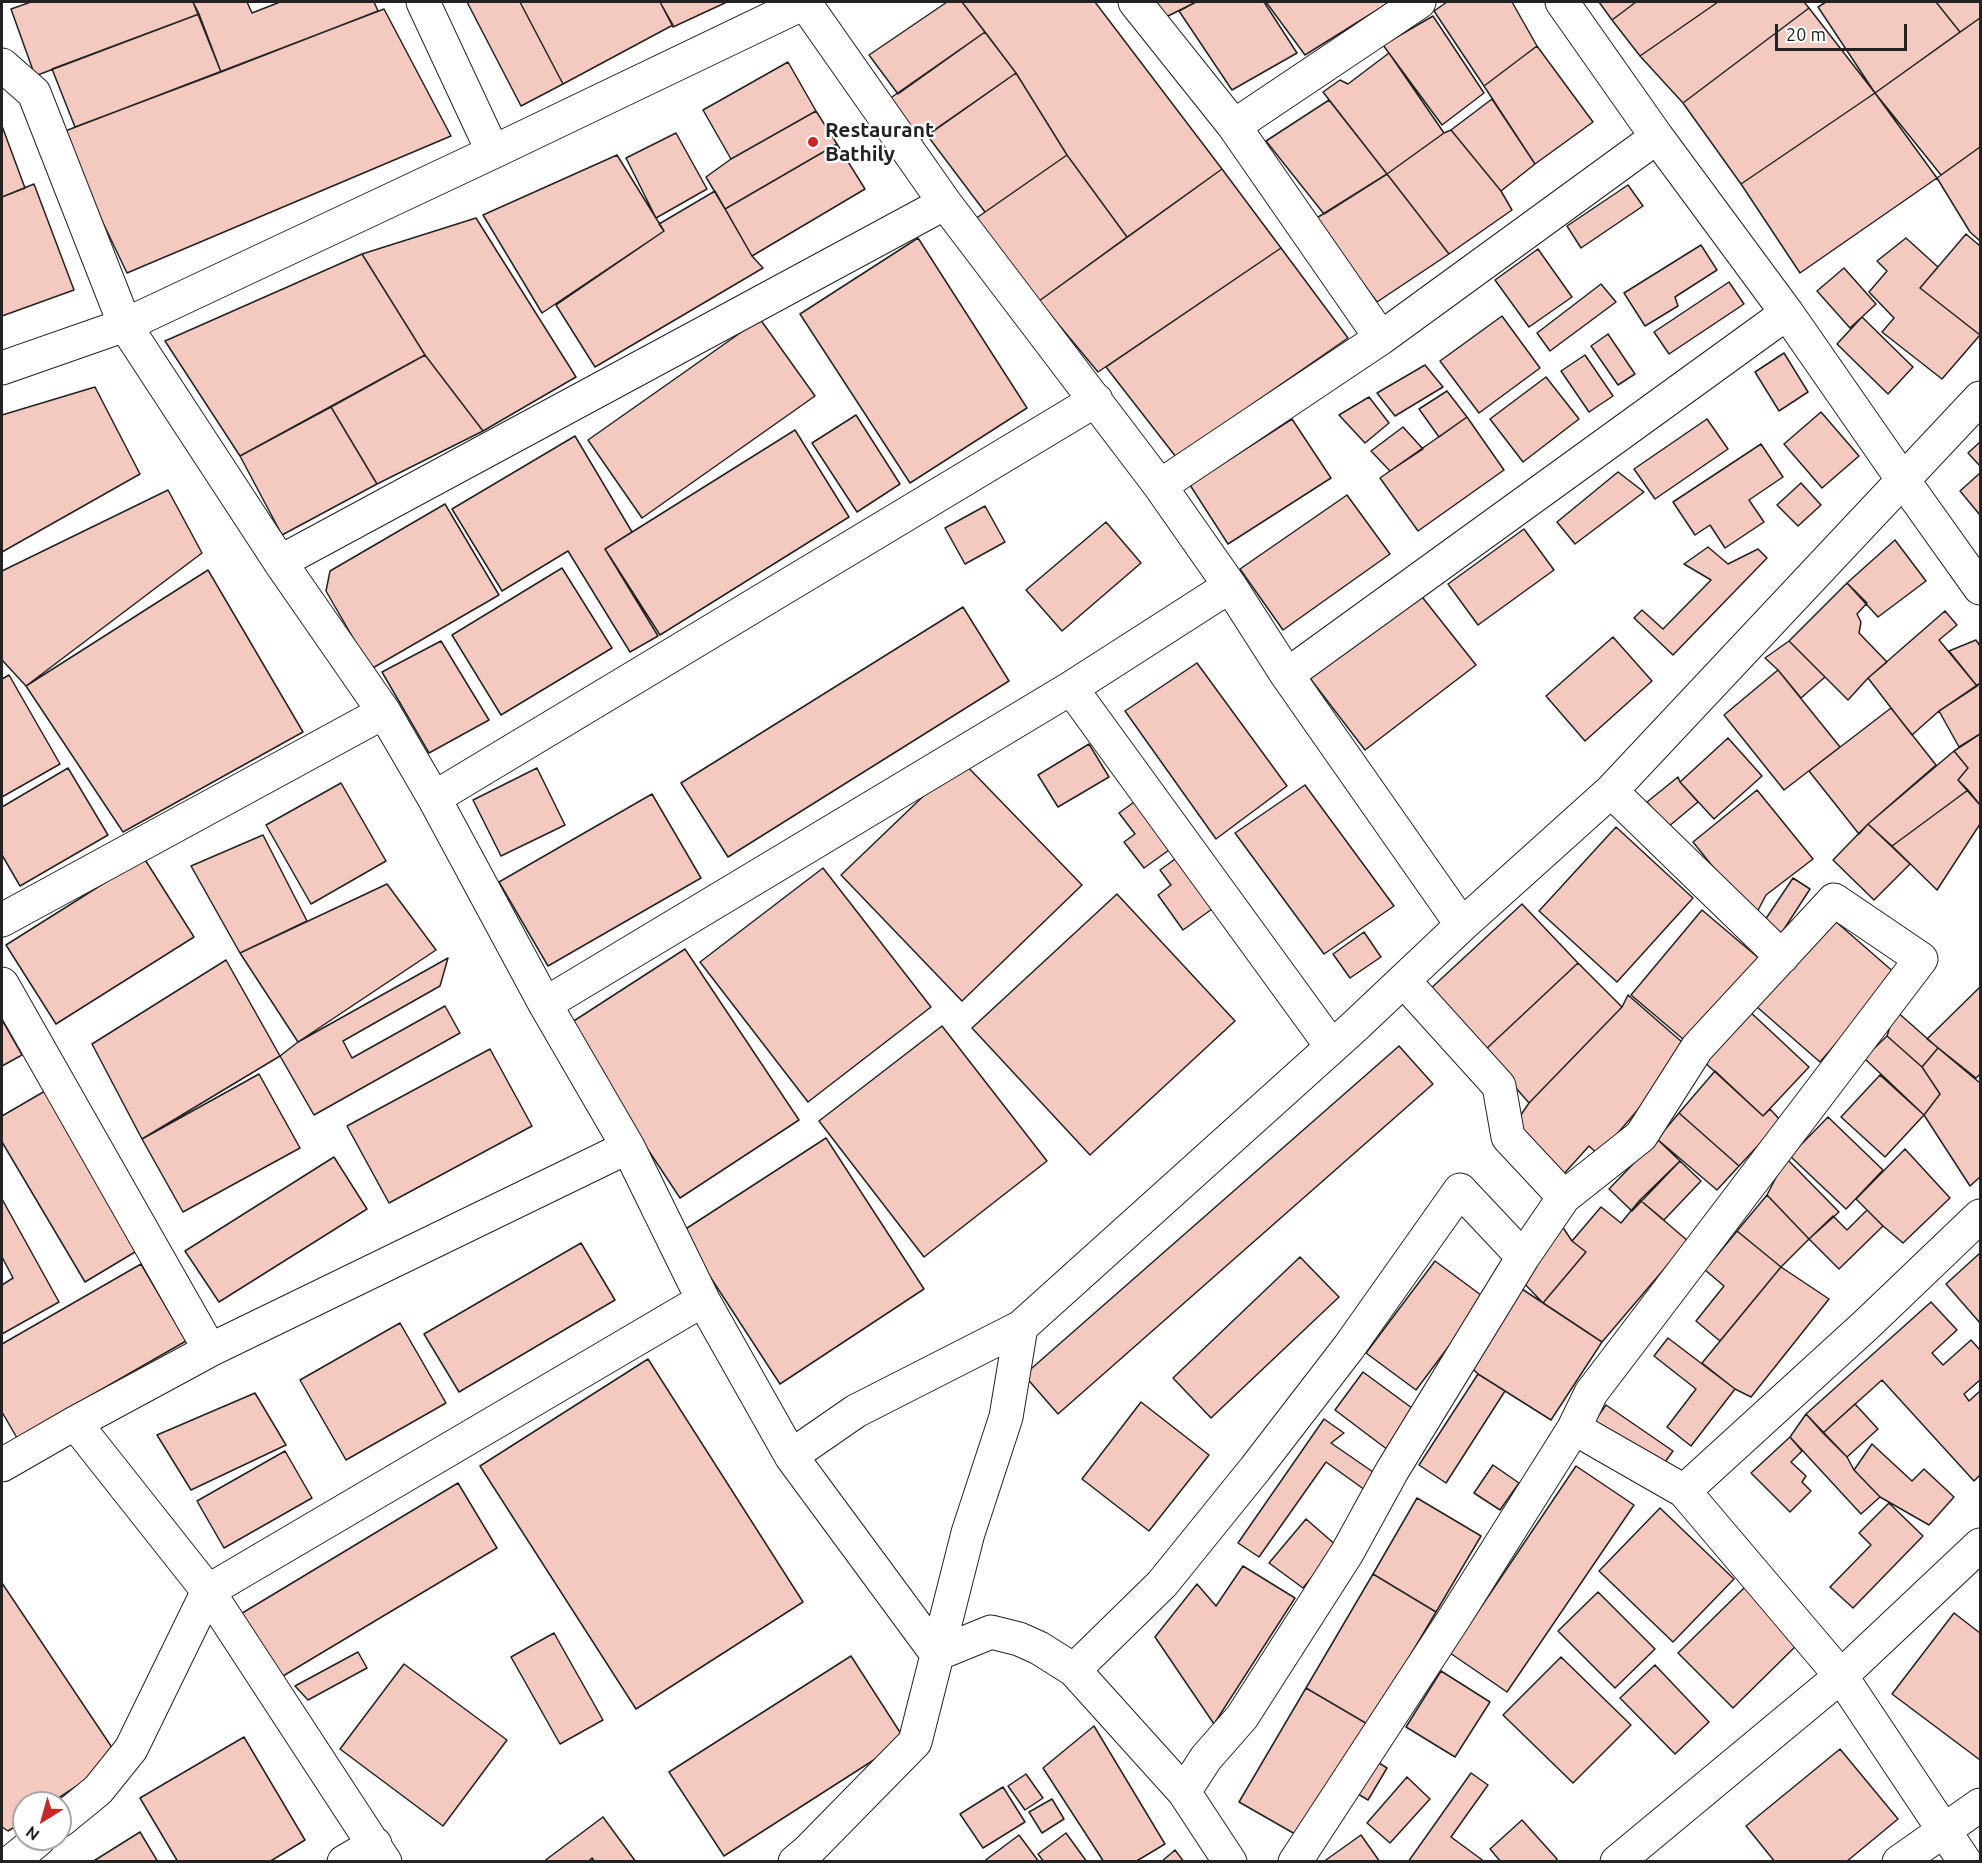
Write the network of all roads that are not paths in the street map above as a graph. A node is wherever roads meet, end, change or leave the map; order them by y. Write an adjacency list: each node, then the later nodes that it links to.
1 (423, 2): 9 (street)
2 (805, 2): 9 (street); 10 (street)
3 (1135, 2): 7 (street)
4 (1419, 2): 7 (street)
5 (1562, 2): 8 (street)
6 (2, 65): 12 (street)
7 (1234, 126): 13 (street)
8 (1657, 137): 11 (street); 13 (street)
9 (493, 152): 12 (street)
10 (945, 203): 16 (street); 19 (street)
11 (1787, 313): 17 (street); 22 (street)
12 (125, 325): 14 (street); 19 (street)
13 (1381, 338): 18 (street)
14 (2, 368)
15 (1980, 398): 17 (street)
16 (1096, 400): 18 (street); 26 (street)
17 (1903, 480): 21 (street); 25 (street)
18 (1160, 486): 20 (street)
19 (280, 562): 24 (street)
20 (1230, 586): 22 (street); 23 (street)
21 (1980, 588)
22 (1287, 675): 28 (street)
23 (1071, 688): 32 (street); 33 (street)
24 (384, 712): 26 (street); 27 (street)
25 (1611, 791): 28 (street); 29 (street)
26 (434, 798): 32 (street)
27 (2, 920)
28 (1462, 925): 30 (street)
29 (1782, 957): 35 (street); 42 (street)
30 (1404, 981): 33 (street); 35 (street)
31 (2, 984): 40 (street)
32 (545, 1004): 34 (street)
33 (1332, 1047): 39 (street)
34 (628, 1147): 38 (street); 40 (street)
35 (1564, 1197): 37 (street)
36 (1980, 1216): 45 (street)
37 (1523, 1257): 49 (street); 51 (street)
38 (703, 1300): 43 (street); 47 (street)
39 (1021, 1327): 43 (street); 48 (street)
40 (210, 1350): 41 (street)
41 (75, 1423): 44 (street); 47 (street)
42 (1574, 1428): 45 (street); 61 (street)
43 (791, 1456): 48 (street)
44 (2, 1465)
45 (1684, 1491): 50 (street)
46 (1980, 1545): 50 (street)
47 (208, 1591): 53 (street); 56 (street)
48 (937, 1654): 49 (street); 59 (street)
49 (1074, 1670): 51 (street)
50 (1841, 1676): 54 (street); 62 (street)
51 (1184, 1792): 60 (street)
52 (1980, 1805): 54 (street)
53 (72, 1811)
54 (1944, 1832): 63 (street); 64 (street)
55 (24, 1851): 57 (street)
56 (380, 1853): 58 (street)
57 (11, 1862)
58 (344, 1862)
59 (795, 1862)
60 (1230, 1862)
61 (1295, 1862)
62 (1617, 1862)
63 (1899, 1862)
64 (1965, 1862)

